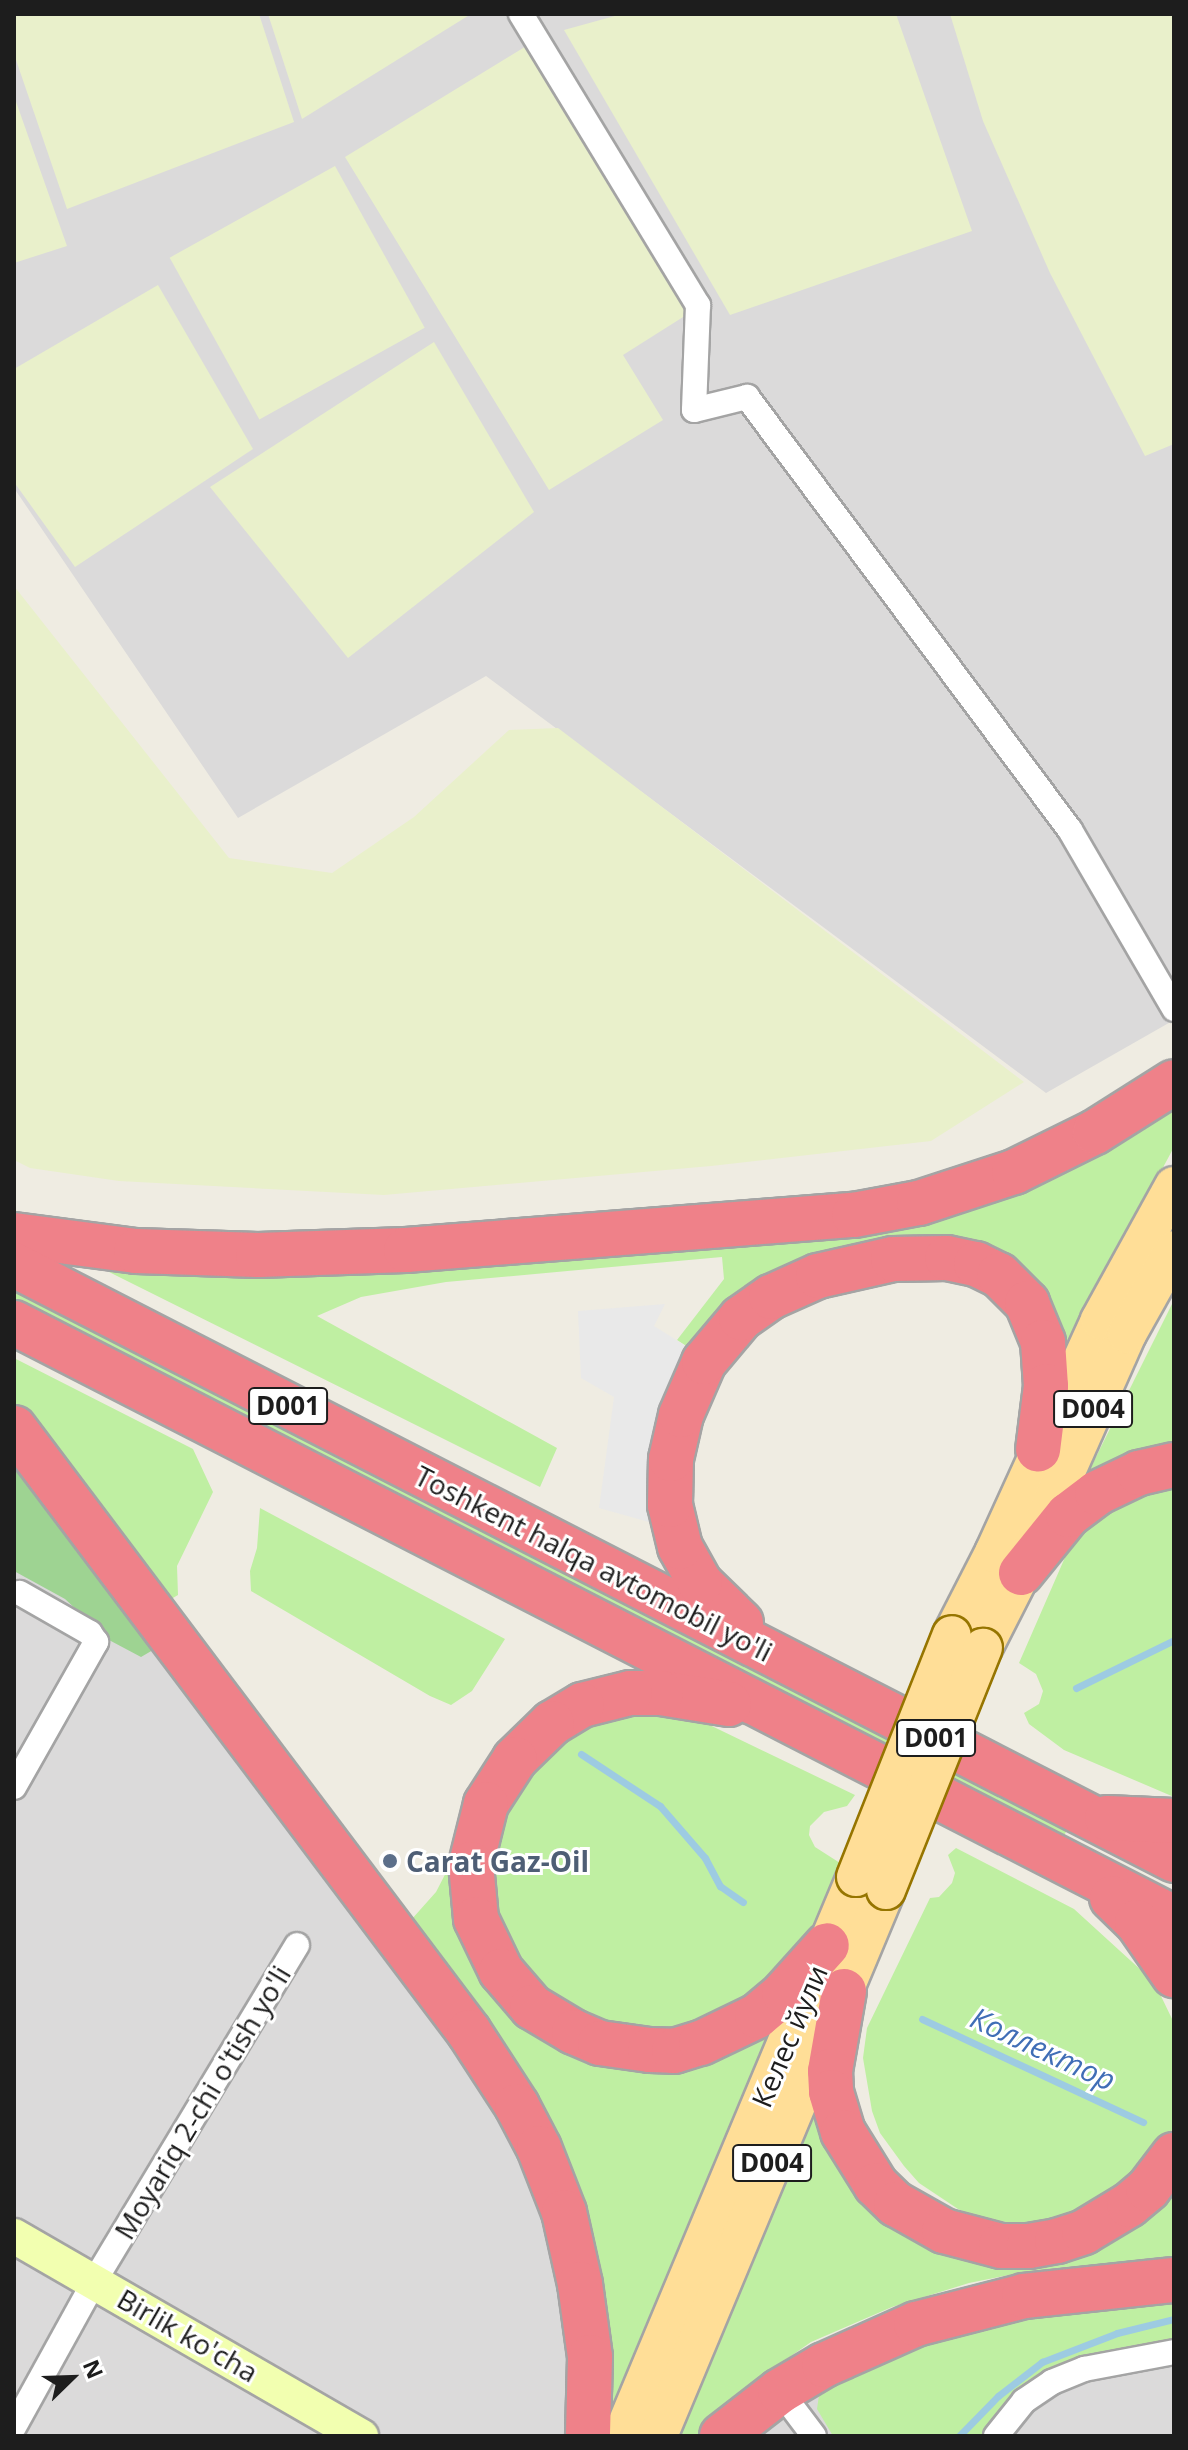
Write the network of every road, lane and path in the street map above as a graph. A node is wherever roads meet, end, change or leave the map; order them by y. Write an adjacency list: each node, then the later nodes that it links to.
1 (521, 14): 2 (street)
2 (1174, 1009)
3 (1174, 1082): 5 (highway)
4 (1174, 1186): 10 (main road, D004)
5 (14, 1235)
6 (1174, 1250): 12 (main road, D004)
7 (14, 1265): 15 (highway, Toshkent halqa avtomobil yo'li / D001)
8 (14, 1323): 16 (highway, Toshkent halqa avtomobil yo'li / D001)
9 (14, 1428): 36 (highway)
10 (1038, 1450): 14 (main road, D004); 15 (highway)
11 (1174, 1465): 12 (highway)
12 (1021, 1573): 14 (main road, D004)
13 (20, 1593): 17 (street)
14 (967, 1641): 22 (main road, Келес йули / D004, bridge)
15 (782, 1659): 18 (highway, Toshkent halqa avtomobil yo'li / D001)
16 (767, 1710): 21 (highway, Toshkent halqa avtomobil yo'li / D001); 25 (highway)
17 (14, 1787)
18 (1089, 1816): 19 (highway); 20 (highway, Toshkent halqa avtomobil yo'li / D001)
19 (1174, 1821)
20 (1174, 1860)
21 (1070, 1864): 23 (highway, Toshkent halqa avtomobil yo'li / D001); 26 (highway)
22 (871, 1883): 25 (main road, Келес йули / D004); 27 (main road, D004)
23 (1174, 1918)
24 (297, 1945): 30 (street, Moyariq 2-chi o'tish yo'li)
25 (827, 1945): 37 (main road, Келес йули / D004)
26 (1174, 1975)
27 (844, 1991): 28 (highway); 38 (main road, D004)
28 (1174, 2155)
29 (14, 2236): 30 (street, Birlik ko'cha)
30 (95, 2280): 34 (street, Moyariq 2-chi o'tish yo'li); 35 (street, Birlik ko'cha)
31 (1174, 2280): 33 (highway)
32 (1174, 2352): 41 (street)
33 (780, 2391): 39 (highway); 40 (street)
34 (14, 2427)
35 (346, 2432)
36 (588, 2436)
37 (622, 2436)
38 (658, 2436)
39 (722, 2436)
40 (814, 2436)
41 (996, 2436)

